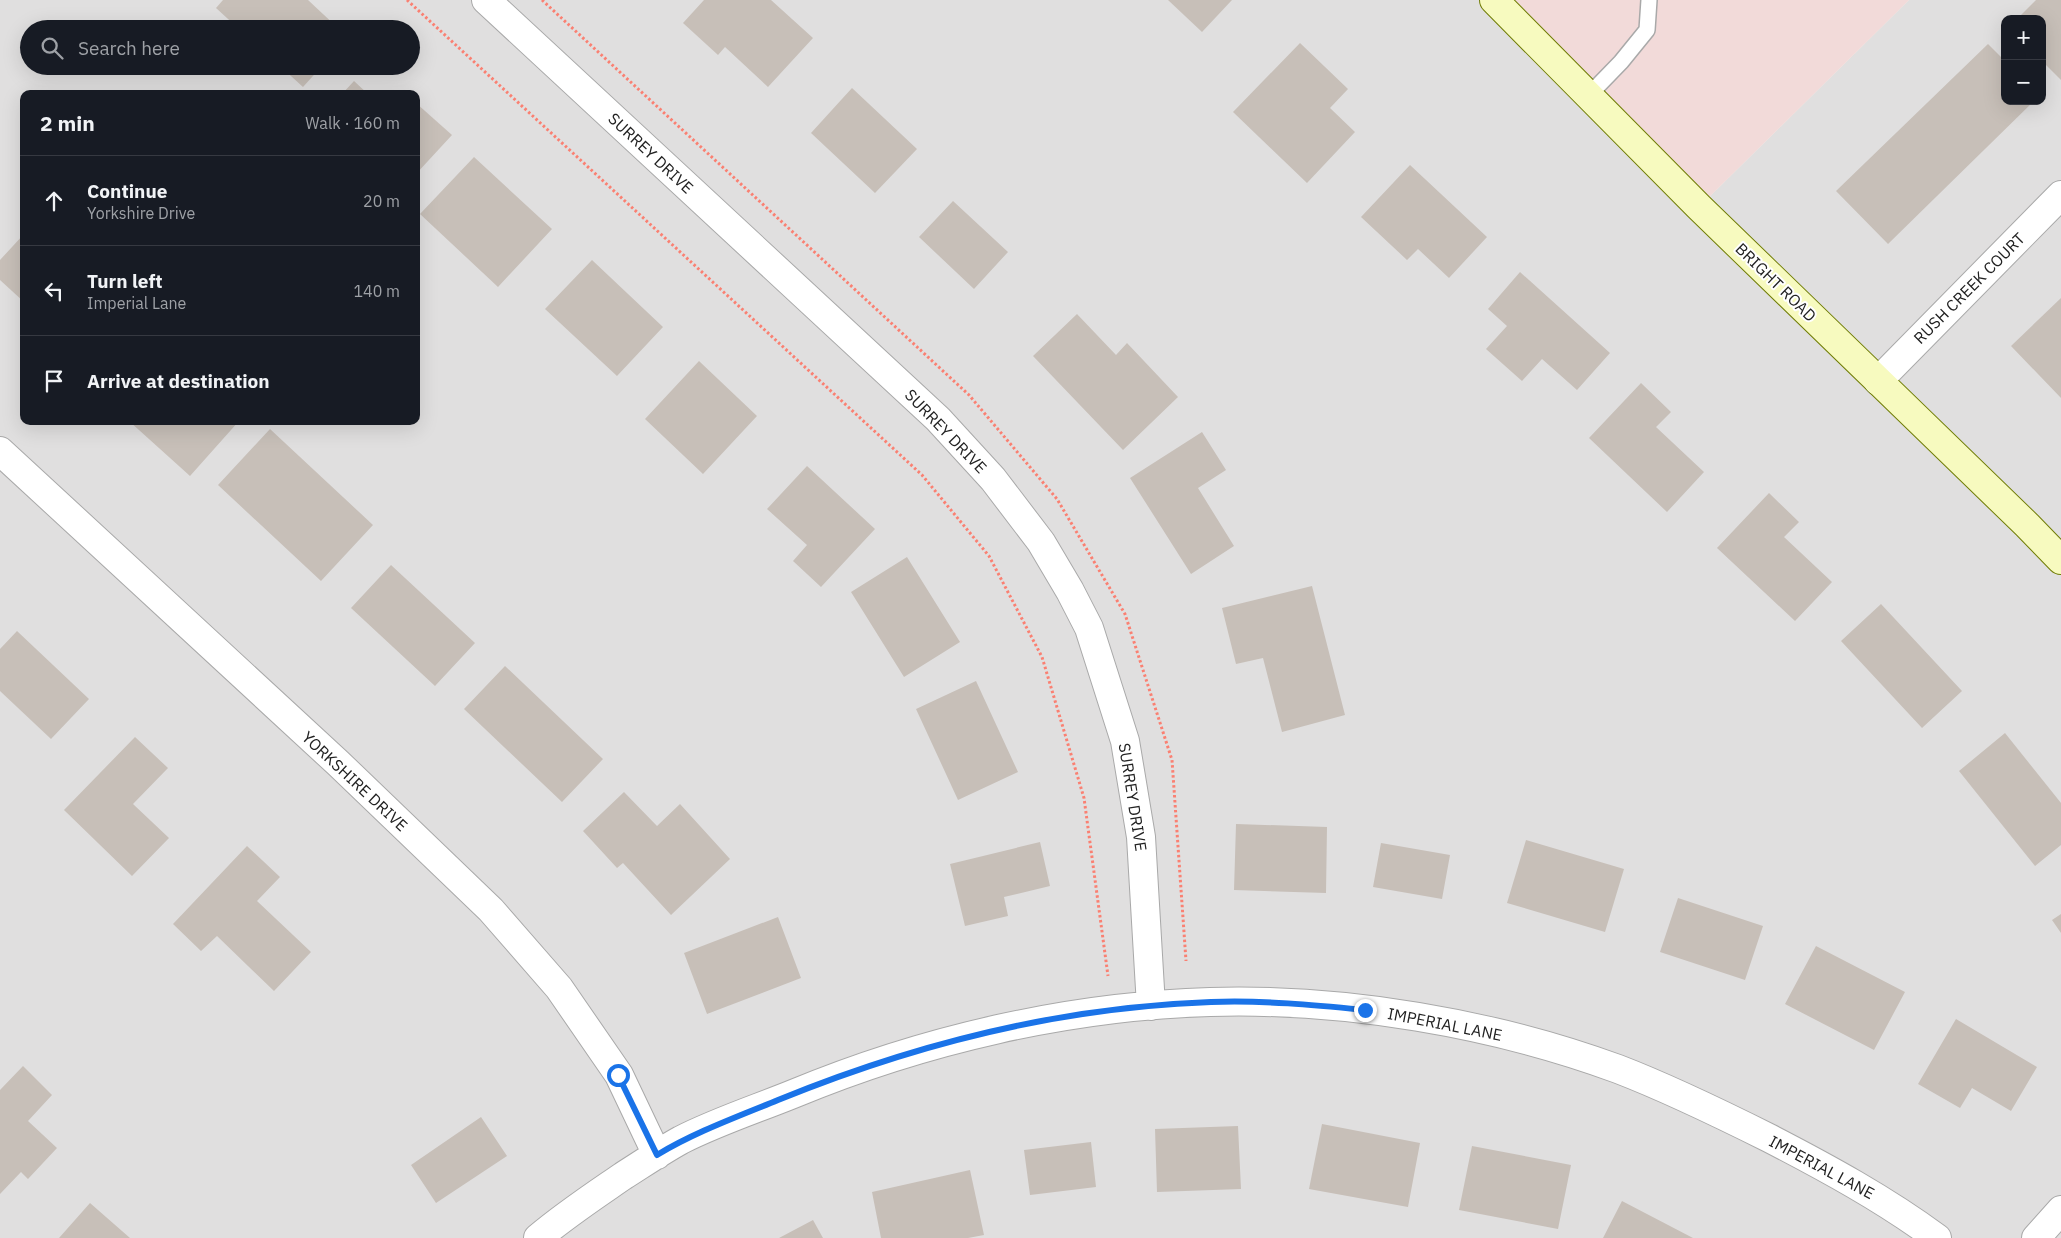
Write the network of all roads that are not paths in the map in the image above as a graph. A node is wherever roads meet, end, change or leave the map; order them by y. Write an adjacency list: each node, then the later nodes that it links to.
1 (486, 0): 9 (street, SURREY DRIVE)
2 (1494, 0): 4 (main road, BRIGHT ROAD)
3 (1649, 0): 4 (lane)
4 (1588, 96): 6 (main road, BRIGHT ROAD)
5 (2061, 195): 6 (street, RUSH CREEK COURT)
6 (1878, 381): 8 (main road, BRIGHT ROAD)
7 (0, 451): 10 (street, YORKSHIRE DRIVE)
8 (2061, 560)
9 (1151, 1006): 10 (street, IMPERIAL LANE); 13 (street, IMPERIAL LANE)
10 (657, 1155): 12 (street, IMPERIAL LANE)
11 (2061, 1210): 14 (street)
12 (538, 1238)
13 (1937, 1238)
14 (2036, 1238)

